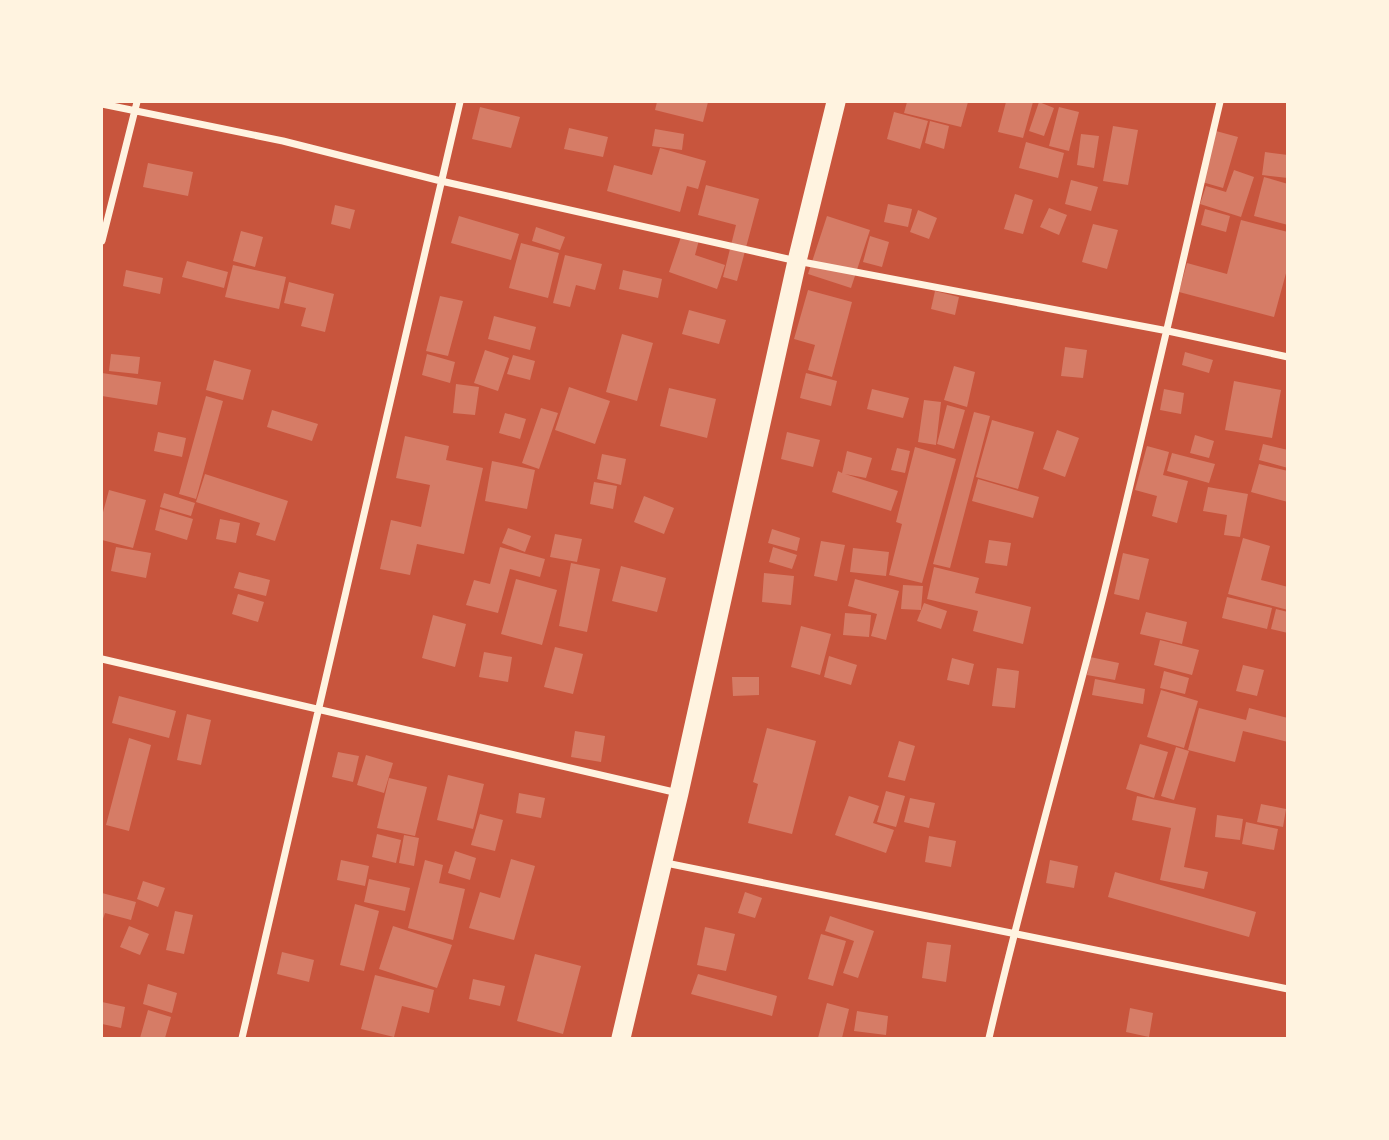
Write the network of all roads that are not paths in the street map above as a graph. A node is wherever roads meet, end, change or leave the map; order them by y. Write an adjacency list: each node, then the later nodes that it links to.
1 (136, 102): 6 (street)
2 (460, 102): 7 (street)
3 (836, 102): 9 (highway)
4 (1220, 102): 10 (street)
5 (102, 104): 6 (street)
6 (134, 111): 7 (street); 8 (street)
7 (441, 181): 9 (street); 13 (street)
8 (102, 241)
9 (797, 261): 10 (street); 14 (highway)
10 (1167, 331): 11 (street); 16 (street)
11 (1287, 357)
12 (102, 659): 13 (street)
13 (319, 711): 14 (street); 18 (street)
14 (679, 793): 15 (highway)
15 (662, 862): 16 (street); 19 (highway)
16 (1013, 932): 17 (street); 20 (street)
17 (1287, 989)
18 (242, 1038)
19 (621, 1038)
20 (989, 1038)

